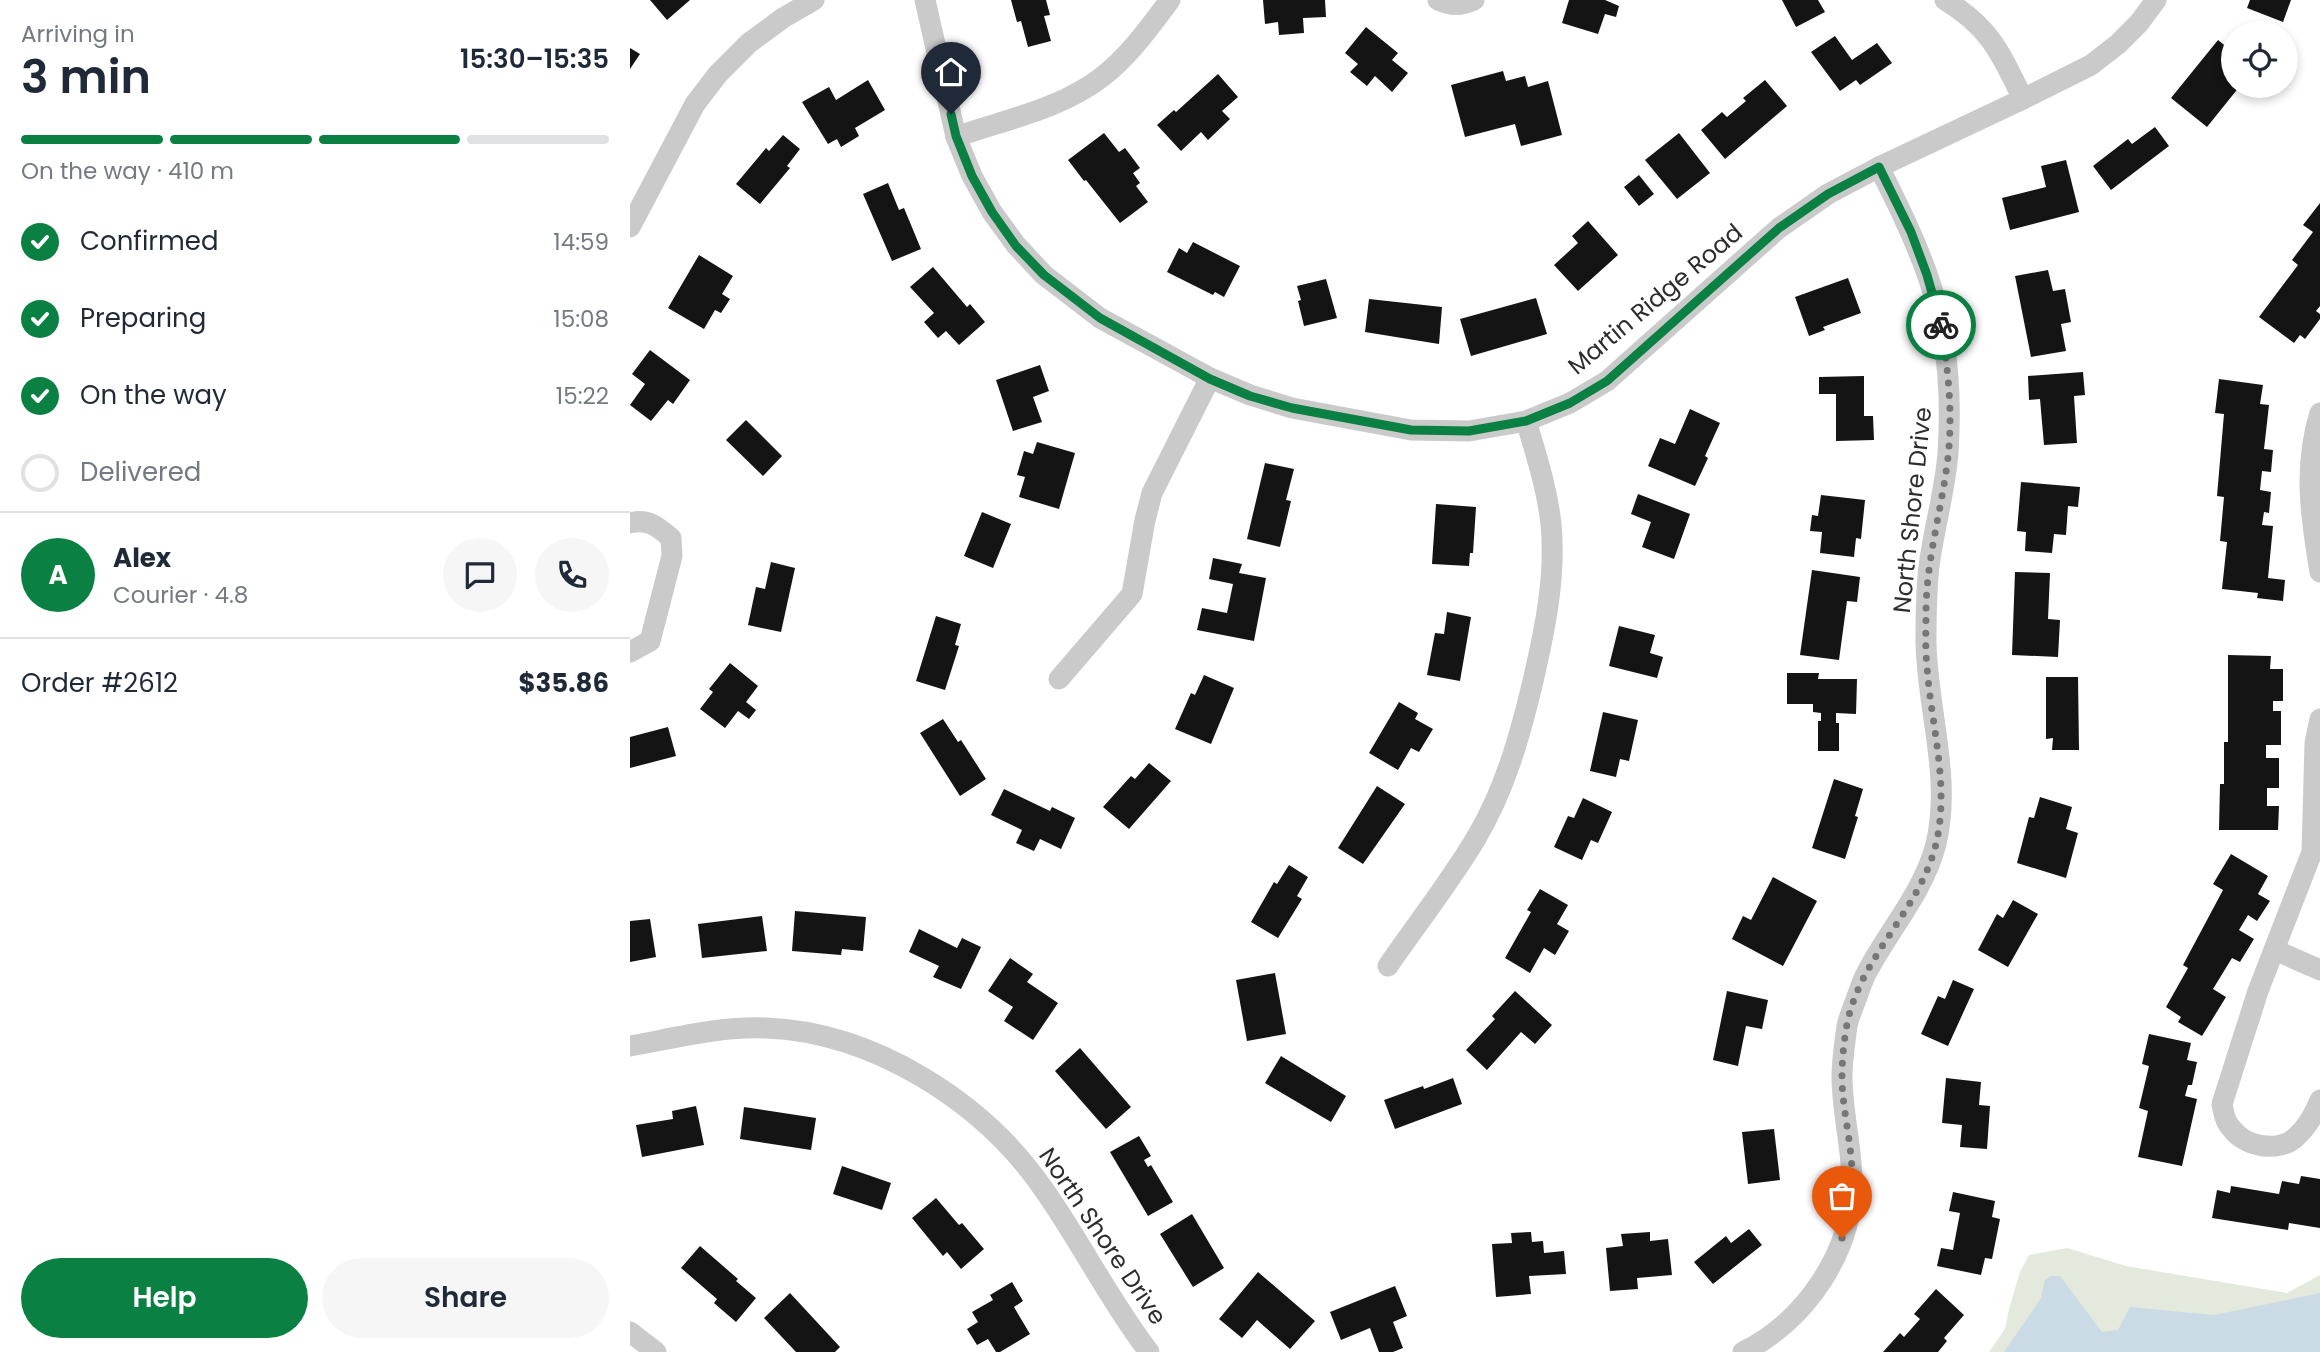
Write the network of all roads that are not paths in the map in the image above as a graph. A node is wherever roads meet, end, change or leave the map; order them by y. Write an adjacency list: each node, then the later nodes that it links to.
1 (814, 0): 11 (street)
2 (925, 0): 9 (street, Martin Ridge Road)
3 (1170, 0): 9 (street)
4 (1438, 0): 5 (street)
5 (1474, 0)
6 (1945, 0): 8 (street)
7 (2156, 0): 8 (street, Martin Ridge Road)
8 (2024, 99): 10 (street, Martin Ridge Road)
9 (956, 136): 12 (street, Martin Ridge Road)
10 (1879, 167): 14 (street, Martin Ridge Road); 28 (street, North Shore Drive)
11 (630, 227)
12 (1210, 379): 14 (street, Martin Ridge Road); 18 (street)
13 (2320, 413): 16 (street)
14 (1526, 421): 21 (street)
15 (630, 523): 17 (street)
16 (2320, 572)
17 (630, 652)
18 (1059, 678)
19 (2320, 719): 20 (street)
20 (2275, 950): 22 (street); 24 (street)
21 (1388, 966)
22 (2320, 970)
23 (630, 1046): 27 (street, North Shore Drive)
24 (2320, 1100)
25 (630, 1332): 26 (street)
26 (654, 1351)
27 (1149, 1352)
28 (1743, 1352)

